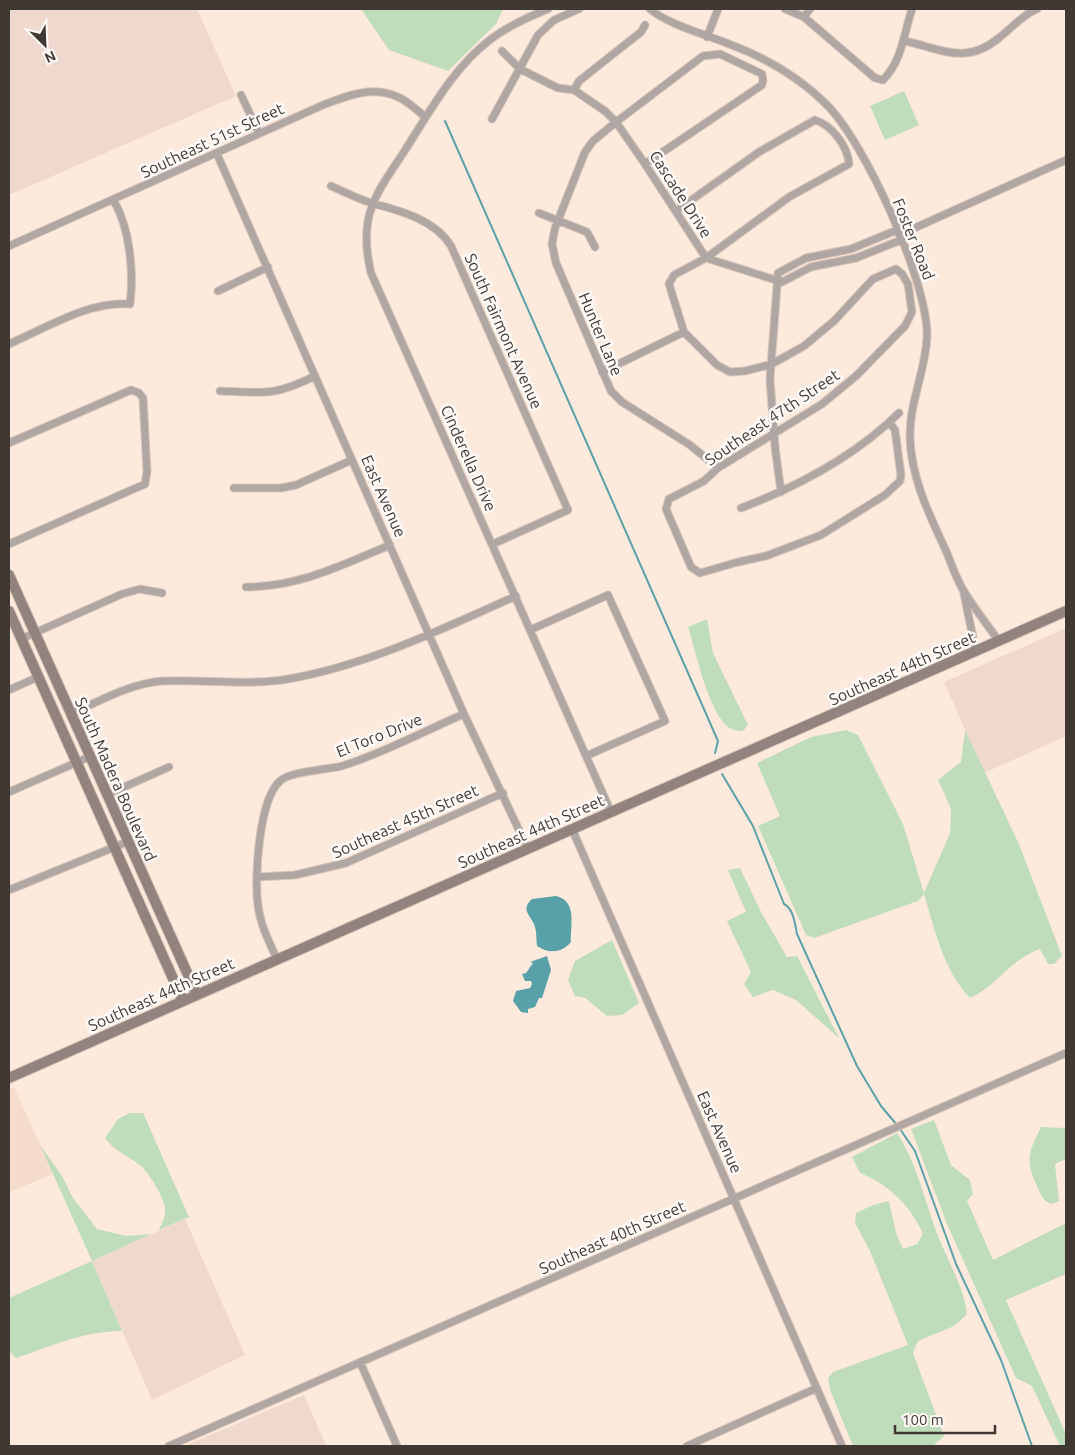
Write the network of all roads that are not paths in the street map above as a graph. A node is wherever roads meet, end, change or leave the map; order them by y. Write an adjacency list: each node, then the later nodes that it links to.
1 (548, 9): 18 (street, Cinderella Drive)
2 (579, 9): 15 (street)
3 (650, 9): 12 (street, Foster Road)
4 (718, 9): 12 (street)
5 (786, 9): 10 (street)
6 (810, 9): 10 (street)
7 (912, 9): 13 (street)
8 (1037, 9): 9 (street)
9 (1022, 12): 13 (street)
10 (804, 17): 13 (street)
11 (645, 25): 16 (street)
12 (707, 37): 31 (street, Foster Road)
13 (905, 41)
14 (502, 51): 15 (street, Cascade Drive)
15 (520, 69): 16 (street, Cascade Drive); 19 (street)
16 (574, 90): 20 (street, Cascade Drive)
17 (241, 94): 21 (street)
18 (426, 117): 21 (street, Southeast 51st Street); 27 (street, Cinderella Drive)
19 (492, 119)
20 (616, 122): 24 (street, Cascade Drive); 24 (street, Hunter Lane); 30 (street, Hunter Lane)
21 (259, 133): 22 (street, Southeast 51st Street)
22 (217, 154): 26 (street, Southeast 51st Street); 35 (street, East Avenue)
23 (1066, 160): 31 (street)
24 (645, 164): 28 (street, Cascade Drive)
25 (331, 186): 27 (street, South Fairmont Avenue)
26 (114, 201): 32 (street, Southeast 51st Street); 39 (street)
27 (374, 204): 54 (street, Cinderella Drive); 54 (street, South Fairmont Avenue)
28 (676, 211): 34 (street, Cascade Drive); 34 (street)
29 (539, 213): 30 (street)
30 (558, 219): 33 (street); 41 (street, Hunter Lane)
31 (899, 235): 36 (street); 58 (street, Foster Road)
32 (9, 246)
33 (595, 246)
34 (706, 258): 36 (street, Cascade Drive); 38 (street)
35 (268, 267): 37 (street); 42 (street, East Avenue)
36 (776, 280): 40 (street)
37 (218, 290)
38 (684, 332): 40 (street); 41 (street)
39 (9, 344)
40 (772, 364): 46 (street); 46 (street, Southeast 47th Street)
41 (602, 372): 49 (street, Hunter Lane)
42 (315, 376): 43 (street); 48 (street, East Avenue)
43 (220, 391)
44 (899, 413): 45 (street)
45 (889, 422): 49 (street, Southeast 47th Street); 51 (street)
46 (774, 435): 49 (street, Southeast 47th Street); 51 (street)
47 (9, 443): 53 (street)
48 (352, 460): 50 (street); 55 (street, East Avenue)
49 (718, 468)
50 (234, 488)
51 (781, 492): 52 (street)
52 (741, 508)
53 (9, 544)
54 (492, 544): 60 (street, Cinderella Drive)
55 (390, 545): 57 (street); 65 (street, East Avenue)
56 (9, 575): 64 (main road, South Madera Boulevard)
57 (246, 588)
58 (963, 591): 67 (street, Foster Road); 68 (street, Foster Road)
59 (162, 593): 64 (street)
60 (516, 596): 63 (street, Cinderella Drive); 65 (street)
61 (9, 611): 66 (main road, South Madera Boulevard)
62 (1066, 611): 67 (main road, Southeast 44th Street)
63 (530, 630): 73 (street, Cinderella Drive); 73 (street)
64 (34, 633): 66 (street); 71 (main road, South Madera Boulevard)
65 (430, 634): 71 (street); 72 (street, East Avenue)
66 (21, 639): 69 (main road, South Madera Boulevard)
67 (999, 641): 68 (main road, Southeast 44th Street)
68 (976, 652): 80 (main road, Southeast 44th Street)
69 (38, 677): 70 (street); 75 (main road, South Madera Boulevard)
70 (9, 690)
71 (71, 714): 74 (main road, South Madera Boulevard)
72 (464, 714): 78 (street, East Avenue); 85 (street, El Toro Drive)
73 (586, 756): 80 (street, Cinderella Drive)
74 (89, 757): 75 (street); 79 (main road, South Madera Boulevard)
75 (76, 762): 77 (street); 83 (main road, South Madera Boulevard)
76 (169, 766): 79 (street)
77 (9, 792)
78 (503, 793): 84 (street, East Avenue); 85 (street, Southeast 45th Street)
79 (106, 795): 82 (main road, South Madera Boulevard)
80 (611, 812): 81 (main road, Southeast 44th Street)
81 (572, 829): 84 (main road, Southeast 44th Street); 92 (street, East Avenue)
82 (128, 842): 83 (street); 88 (main road, South Madera Boulevard)
83 (114, 847): 86 (street); 89 (main road, South Madera Boulevard)
84 (528, 849): 87 (main road, Southeast 44th Street)
85 (257, 877): 87 (street, El Toro Drive)
86 (9, 890)
87 (276, 959): 88 (main road, Southeast 44th Street)
88 (197, 995): 89 (main road, Southeast 44th Street)
89 (184, 1001): 91 (main road, Southeast 44th Street)
90 (1066, 1053): 92 (street, Southeast 40th Street)
91 (9, 1078)
92 (734, 1198): 93 (street, Southeast 40th Street); 94 (street, East Avenue)
93 (360, 1362): 95 (street, Southeast 40th Street); 96 (street)
94 (817, 1388): 97 (street); 98 (street, East Avenue)
95 (168, 1446)
96 (397, 1446)
97 (687, 1446)
98 (842, 1446)

